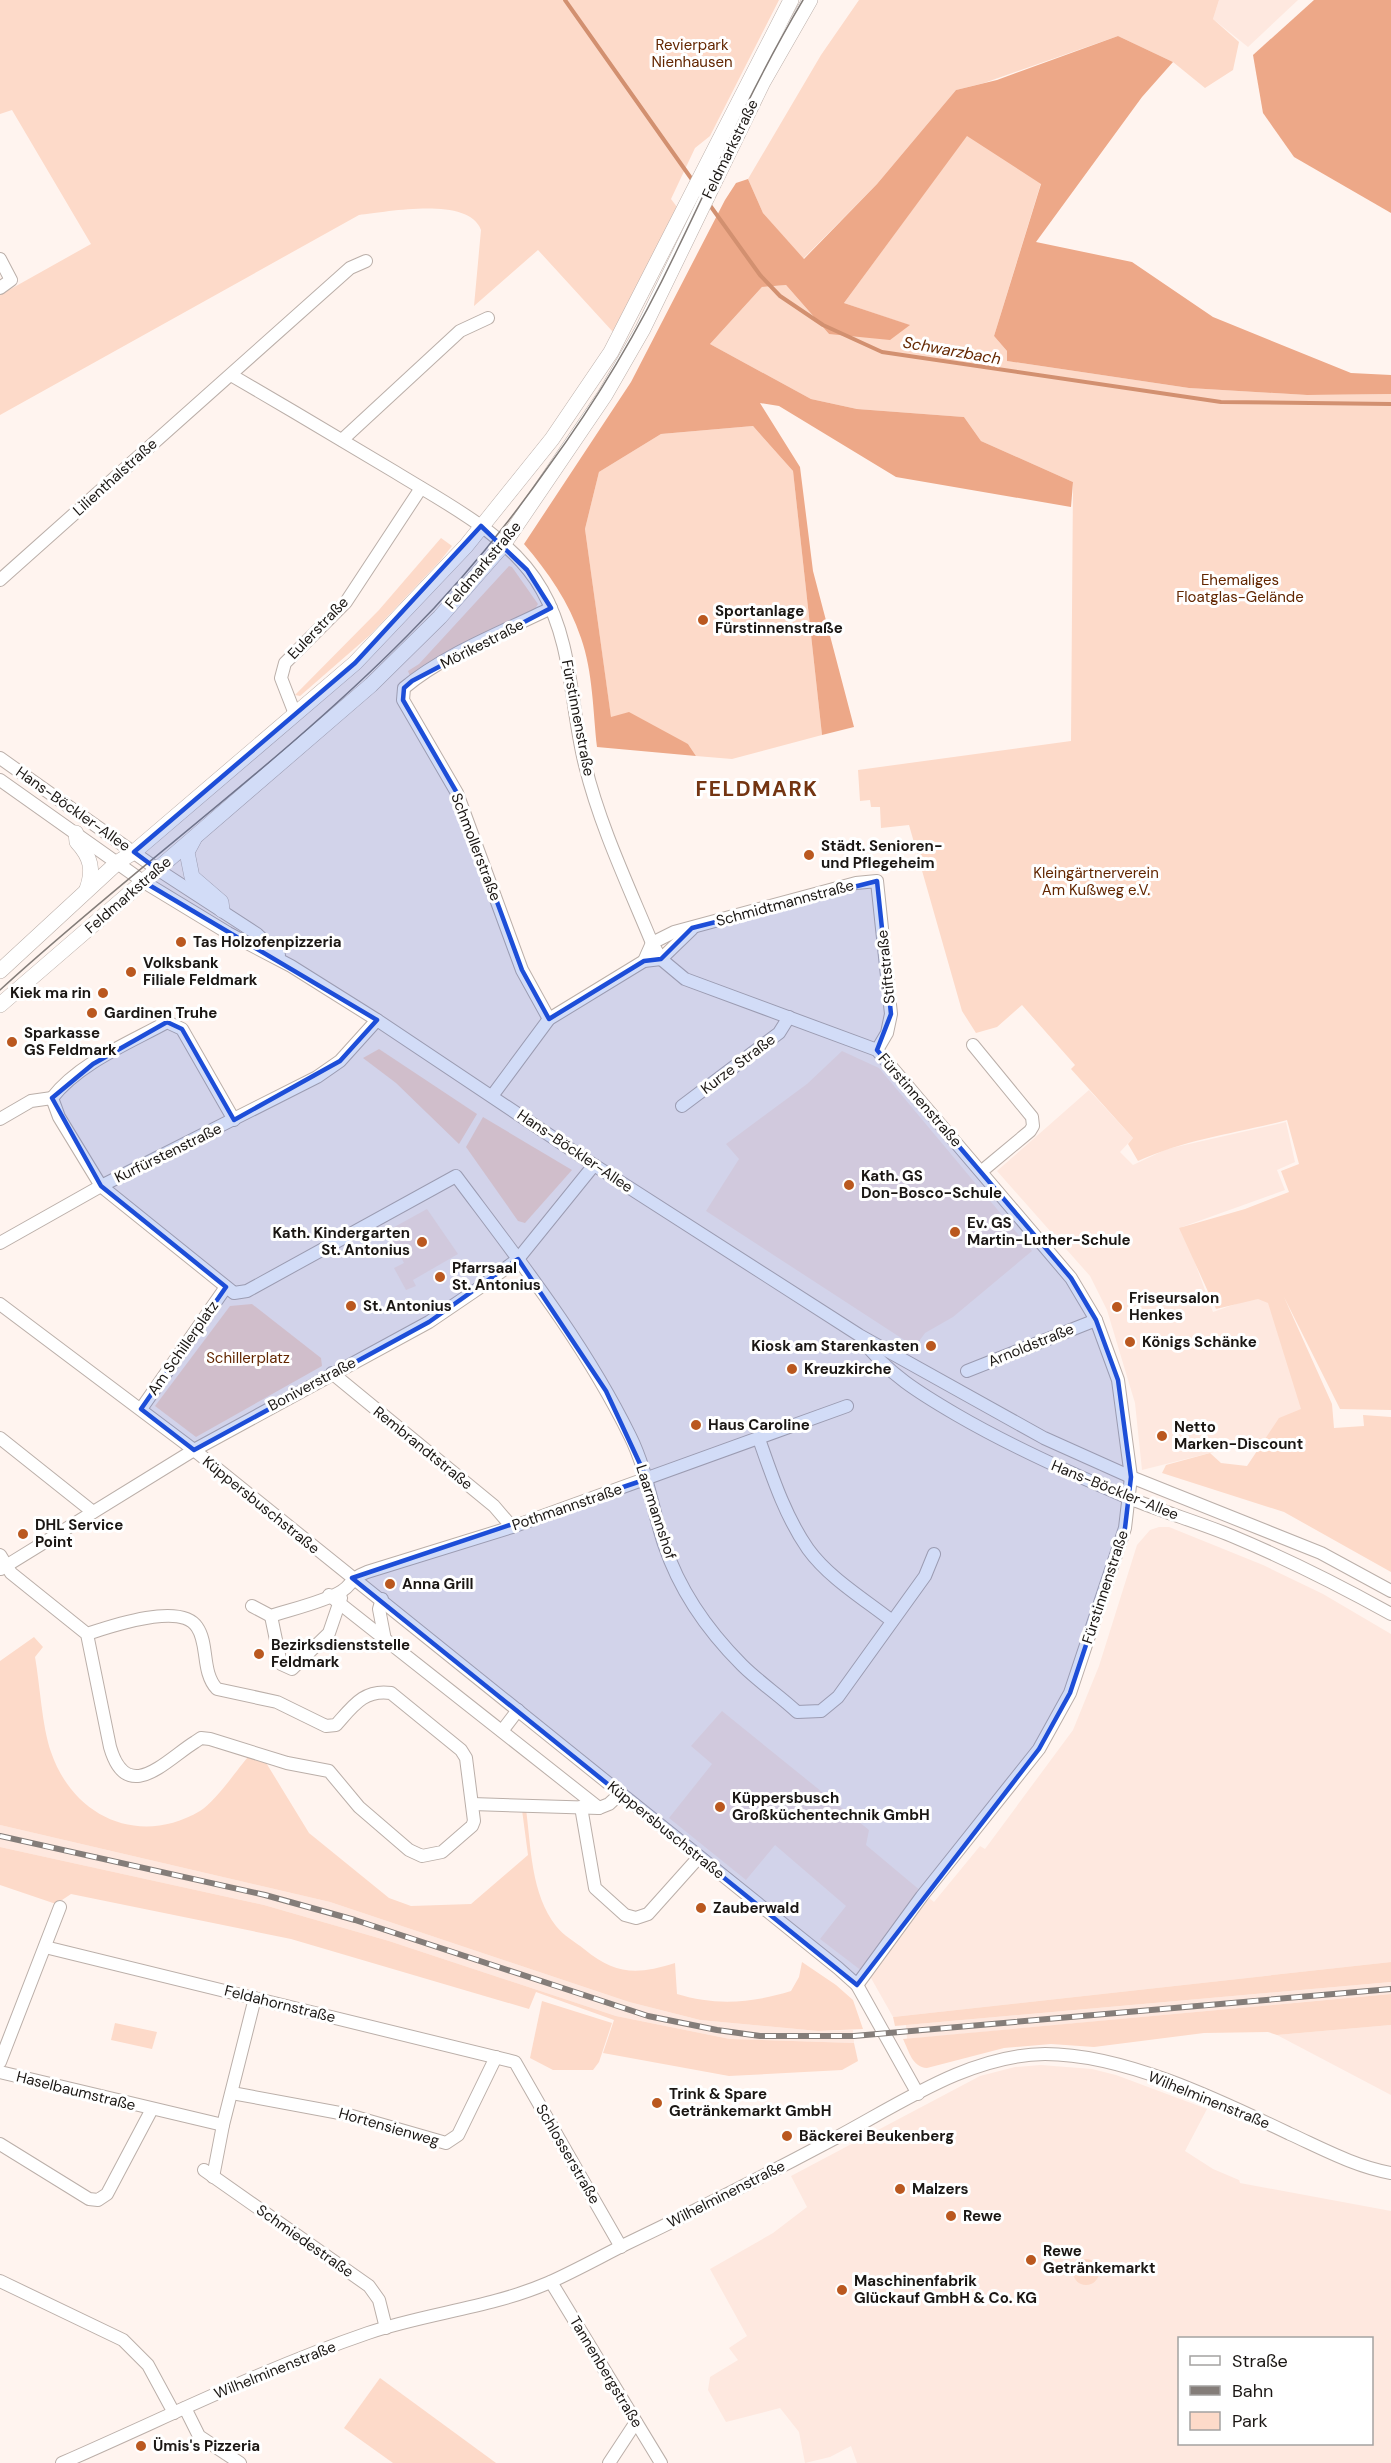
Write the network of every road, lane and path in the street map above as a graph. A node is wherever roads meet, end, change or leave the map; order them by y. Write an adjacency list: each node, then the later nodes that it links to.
1 (790, 0): 10 (main road, Feldmarkstraße)
2 (810, 0): 11 (main road, Feldmarkstraße)
3 (0, 259): 5 (street)
4 (366, 261): 7 (street, Lilienthalstraße)
5 (0, 288)
6 (488, 318): 8 (street)
7 (231, 375): 8 (street); 12 (street, Lilienthalstraße)
8 (342, 440): 9 (street)
9 (421, 488): 10 (street); 15 (street, Eulerstraße)
10 (482, 526): 11 (street, Fürstinnenstraße); 15 (main road, Feldmarkstraße)
11 (503, 545): 13 (street, Fürstinnenstraße); 19 (main road, Feldmarkstraße)
12 (0, 580)
13 (551, 608): 14 (street, Mörikestraße); 28 (street, Fürstinnenstraße)
14 (412, 681): 35 (street, Schmollerstraße)
15 (295, 714): 20 (main road, Feldmarkstraße)
16 (0, 758): 20 (street, Hans-Böckler-Allee)
17 (0, 780): 18 (street, Hans-Böckler-Allee)
18 (76, 833): 21 (street, Hans-Böckler-Allee); 25 (main road)
19 (196, 835): 22 (main road, Feldmarkstraße); 26 (main road)
20 (134, 852): 21 (main road, Feldmarkstraße); 22 (street, Hans-Böckler-Allee)
21 (118, 862): 24 (street, Hans-Böckler-Allee); 25 (main road, Feldmarkstraße)
22 (157, 869): 24 (main road, Feldmarkstraße); 26 (street, Hans-Böckler-Allee)
23 (877, 881): 27 (street, Schmidtmannstraße); 38 (street, Stiftstraße)
24 (144, 882): 31 (street, Hans-Böckler-Allee); 33 (main road, Feldmarkstraße)
25 (87, 890): 32 (main road, Feldmarkstraße)
26 (222, 910): 31 (street, Hans-Böckler-Allee)
27 (692, 928): 28 (street, Schmidtmannstraße); 29 (street, Schmidtmannstraße)
28 (652, 943): 29 (street, Fürstinnenstraße); 30 (street)
29 (661, 958): 30 (street); 34 (street, Fürstinnenstraße)
30 (644, 962): 35 (street)
31 (291, 966): 36 (street, Hans-Böckler-Allee)
32 (0, 971)
33 (0, 1005)
34 (789, 1017): 38 (street, Fürstinnenstraße); 41 (street, Kurze Straße)
35 (549, 1019): 39 (street)
36 (376, 1020): 39 (street, Hans-Böckler-Allee); 43 (street, Kurfürstenstraße)
37 (973, 1045): 45 (street)
38 (876, 1050): 45 (street, Fürstinnenstraße)
39 (492, 1096): 44 (street, Hans-Böckler-Allee)
40 (52, 1098): 42 (street, Kurfürstenstraße); 43 (street, Kurfürstenstraße); 46 (street, Kurfürstenstraße)
41 (682, 1106)
42 (0, 1119)
43 (234, 1120): 46 (street, Kurfürstenstraße)
44 (594, 1165): 48 (street, Boniverstraße); 52 (street, Hans-Böckler-Allee)
45 (982, 1171): 51 (street, Fürstinnenstraße)
46 (101, 1186): 47 (street, Kurfürstenstraße); 49 (street)
47 (0, 1244)
48 (518, 1259): 49 (street, Laarmannshof); 55 (street, Boniverstraße); 63 (street, Laarmannshof)
49 (225, 1287): 58 (street, Am Schillerplatz)
50 (0, 1304): 58 (street, Küppersbuschstraße)
51 (1096, 1320): 54 (street, Arnoldstraße); 62 (street, Fürstinnenstraße)
52 (859, 1335): 53 (street, Hans-Böckler-Allee); 56 (street, Hans-Böckler-Allee)
53 (920, 1370): 56 (street); 62 (street, Hans-Böckler-Allee)
54 (967, 1371)
55 (332, 1373): 61 (street, Boniverstraße); 66 (street, Rembrandtstraße)
56 (910, 1386): 64 (street, Hans-Böckler-Allee)
57 (847, 1406): 60 (street, Pothmannstraße)
58 (141, 1409): 61 (street, Küppersbuschstraße)
59 (0, 1438): 65 (street)
60 (759, 1439): 63 (street, Pothmannstraße); 79 (street)
61 (194, 1450): 65 (street, Boniverstraße); 70 (street, Küppersbuschstraße)
62 (1131, 1477): 64 (street, Fürstinnenstraße); 72 (street, Hans-Böckler-Allee)
63 (646, 1479): 66 (street, Pothmannstraße); 79 (street, Laarmannshof)
64 (1130, 1498): 77 (street, Hans-Böckler-Allee); 91 (street, Fürstinnenstraße)
65 (93, 1512): 69 (street, Boniverstraße)
66 (512, 1527): 70 (street, Pothmannstraße)
67 (934, 1554): 79 (street, Laarmannshof)
68 (0, 1555): 69 (street)
69 (3, 1568): 80 (street)
70 (352, 1578): 71 (street); 74 (street, Küppersbuschstraße)
71 (343, 1591): 73 (street); 75 (street)
72 (1391, 1591)
73 (329, 1595): 75 (street, Küppersbuschstraße); 78 (street)
74 (382, 1599): 81 (street); 82 (street, Küppersbuschstraße)
75 (339, 1604): 78 (street); 81 (street, Küppersbuschstraße)
76 (252, 1606): 78 (street)
77 (1391, 1614)
78 (271, 1616)
79 (892, 1621)
80 (87, 1634): 85 (street); 85 (street)
81 (385, 1640): 83 (street, Küppersbuschstraße)
82 (518, 1710): 83 (street); 84 (street, Küppersbuschstraße)
83 (502, 1731): 87 (street, Küppersbuschstraße)
84 (621, 1792): 87 (street); 88 (street, Küppersbuschstraße)
85 (472, 1804): 86 (street)
86 (581, 1807): 87 (street); 88 (street)
87 (599, 1808)
88 (699, 1857): 91 (street, Küppersbuschstraße)
89 (60, 1907): 90 (street)
90 (45, 1947): 92 (street, Feldahornstraße); 94 (street)
91 (857, 1985): 98 (street, Küppersbuschstraße)
92 (255, 1998): 93 (street, Feldahornstraße); 97 (street)
93 (496, 2057): 95 (street, Feldahornstraße); 97 (street, Hortensienweg)
94 (0, 2062)
95 (515, 2062): 103 (street, Schlosserstraße)
96 (0, 2072): 99 (street, Haselbaumstraße)
97 (232, 2093): 100 (street)
98 (918, 2094): 102 (street, Wilhelminenstraße); 103 (street, Wilhelminenstraße)
99 (152, 2109): 100 (street, Haselbaumstraße); 101 (street, Haselbaumstraße)
100 (223, 2125): 106 (street, Schmiedestraße)
101 (0, 2144)
102 (1391, 2173)
103 (621, 2247): 105 (street, Wilhelminenstraße)
104 (0, 2281): 107 (street)
105 (551, 2282): 106 (street, Wilhelminenstraße); 108 (street, Tannenbergstraße)
106 (386, 2328): 107 (street, Wilhelminenstraße)
107 (179, 2410): 109 (street, Wilhelminenstraße); 110 (street)
108 (636, 2422): 111 (street); 112 (street, Tannenbergstraße)
109 (62, 2463)
110 (240, 2463)
111 (609, 2463)
112 (661, 2463)

